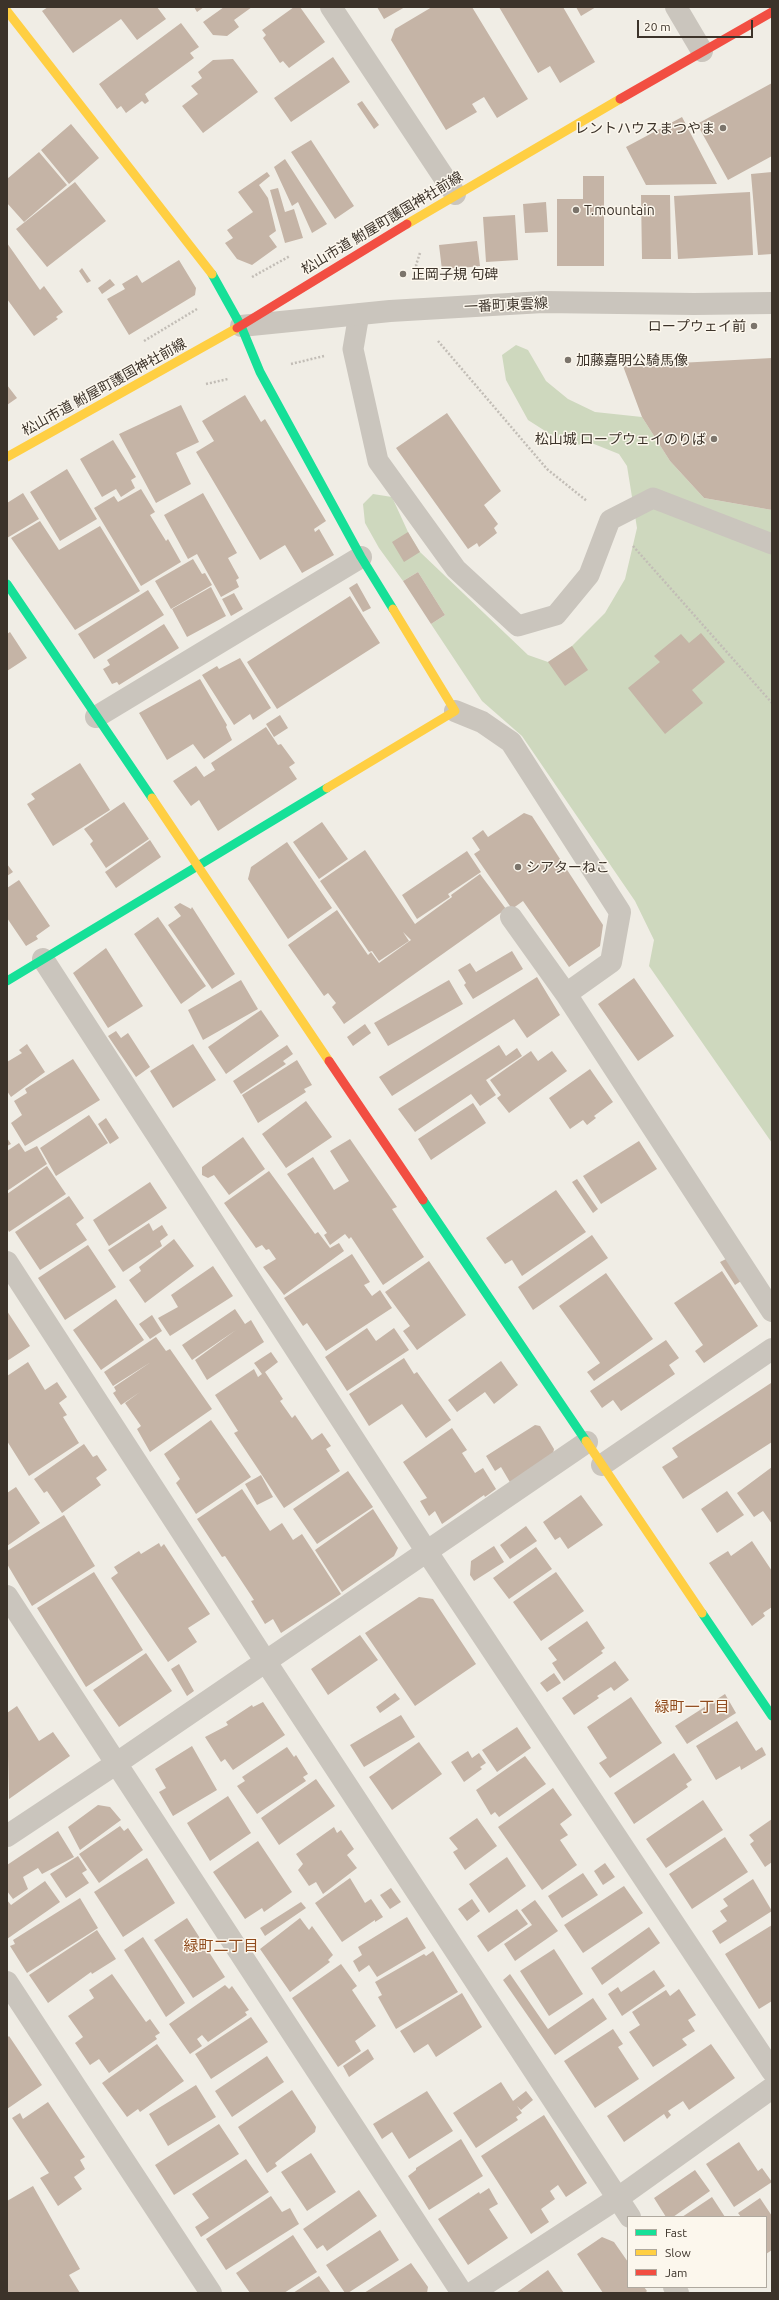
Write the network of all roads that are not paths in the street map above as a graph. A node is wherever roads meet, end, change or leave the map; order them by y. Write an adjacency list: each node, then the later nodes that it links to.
1 (331, 7): 6 (street)
2 (676, 7): 5 (street)
3 (7, 11): 9 (street)
4 (772, 12): 5 (street, 松山市道 鮒屋町護国神社前線)
5 (702, 51): 6 (street, 松山市道 鮒屋町護国神社前線)
6 (455, 194): 9 (street, 松山市道 鮒屋町護国神社前線)
7 (772, 303): 8 (street, 一番町東雲線)
8 (358, 314): 9 (street, 一番町東雲線); 11 (lane)
9 (241, 326): 10 (street, 松山市道 鮒屋町護国神社前線); 12 (street)
10 (7, 457)
11 (772, 544)
12 (361, 557): 14 (street); 15 (street)
13 (7, 584): 15 (street)
14 (455, 711): 16 (street); 20 (street)
15 (96, 717): 16 (street)
16 (199, 866): 18 (street); 24 (street)
17 (511, 917): 20 (street)
18 (43, 959): 19 (street); 26 (street)
19 (7, 981)
20 (566, 994): 22 (street)
21 (7, 1262): 28 (street)
22 (772, 1311)
23 (772, 1349): 25 (street)
24 (587, 1442): 25 (street); 26 (street)
25 (602, 1465): 29 (street)
26 (427, 1552): 28 (street); 33 (street)
27 (7, 1596): 30 (street)
28 (266, 1662): 30 (street); 35 (street)
29 (772, 1716)
30 (117, 1764): 31 (street); 38 (street)
31 (7, 1836)
32 (7, 1982): 37 (street)
33 (772, 2070)
34 (772, 2088): 35 (street)
35 (618, 2198): 36 (street); 39 (street)
36 (629, 2216)
37 (211, 2293)
38 (462, 2293)
39 (472, 2293)

